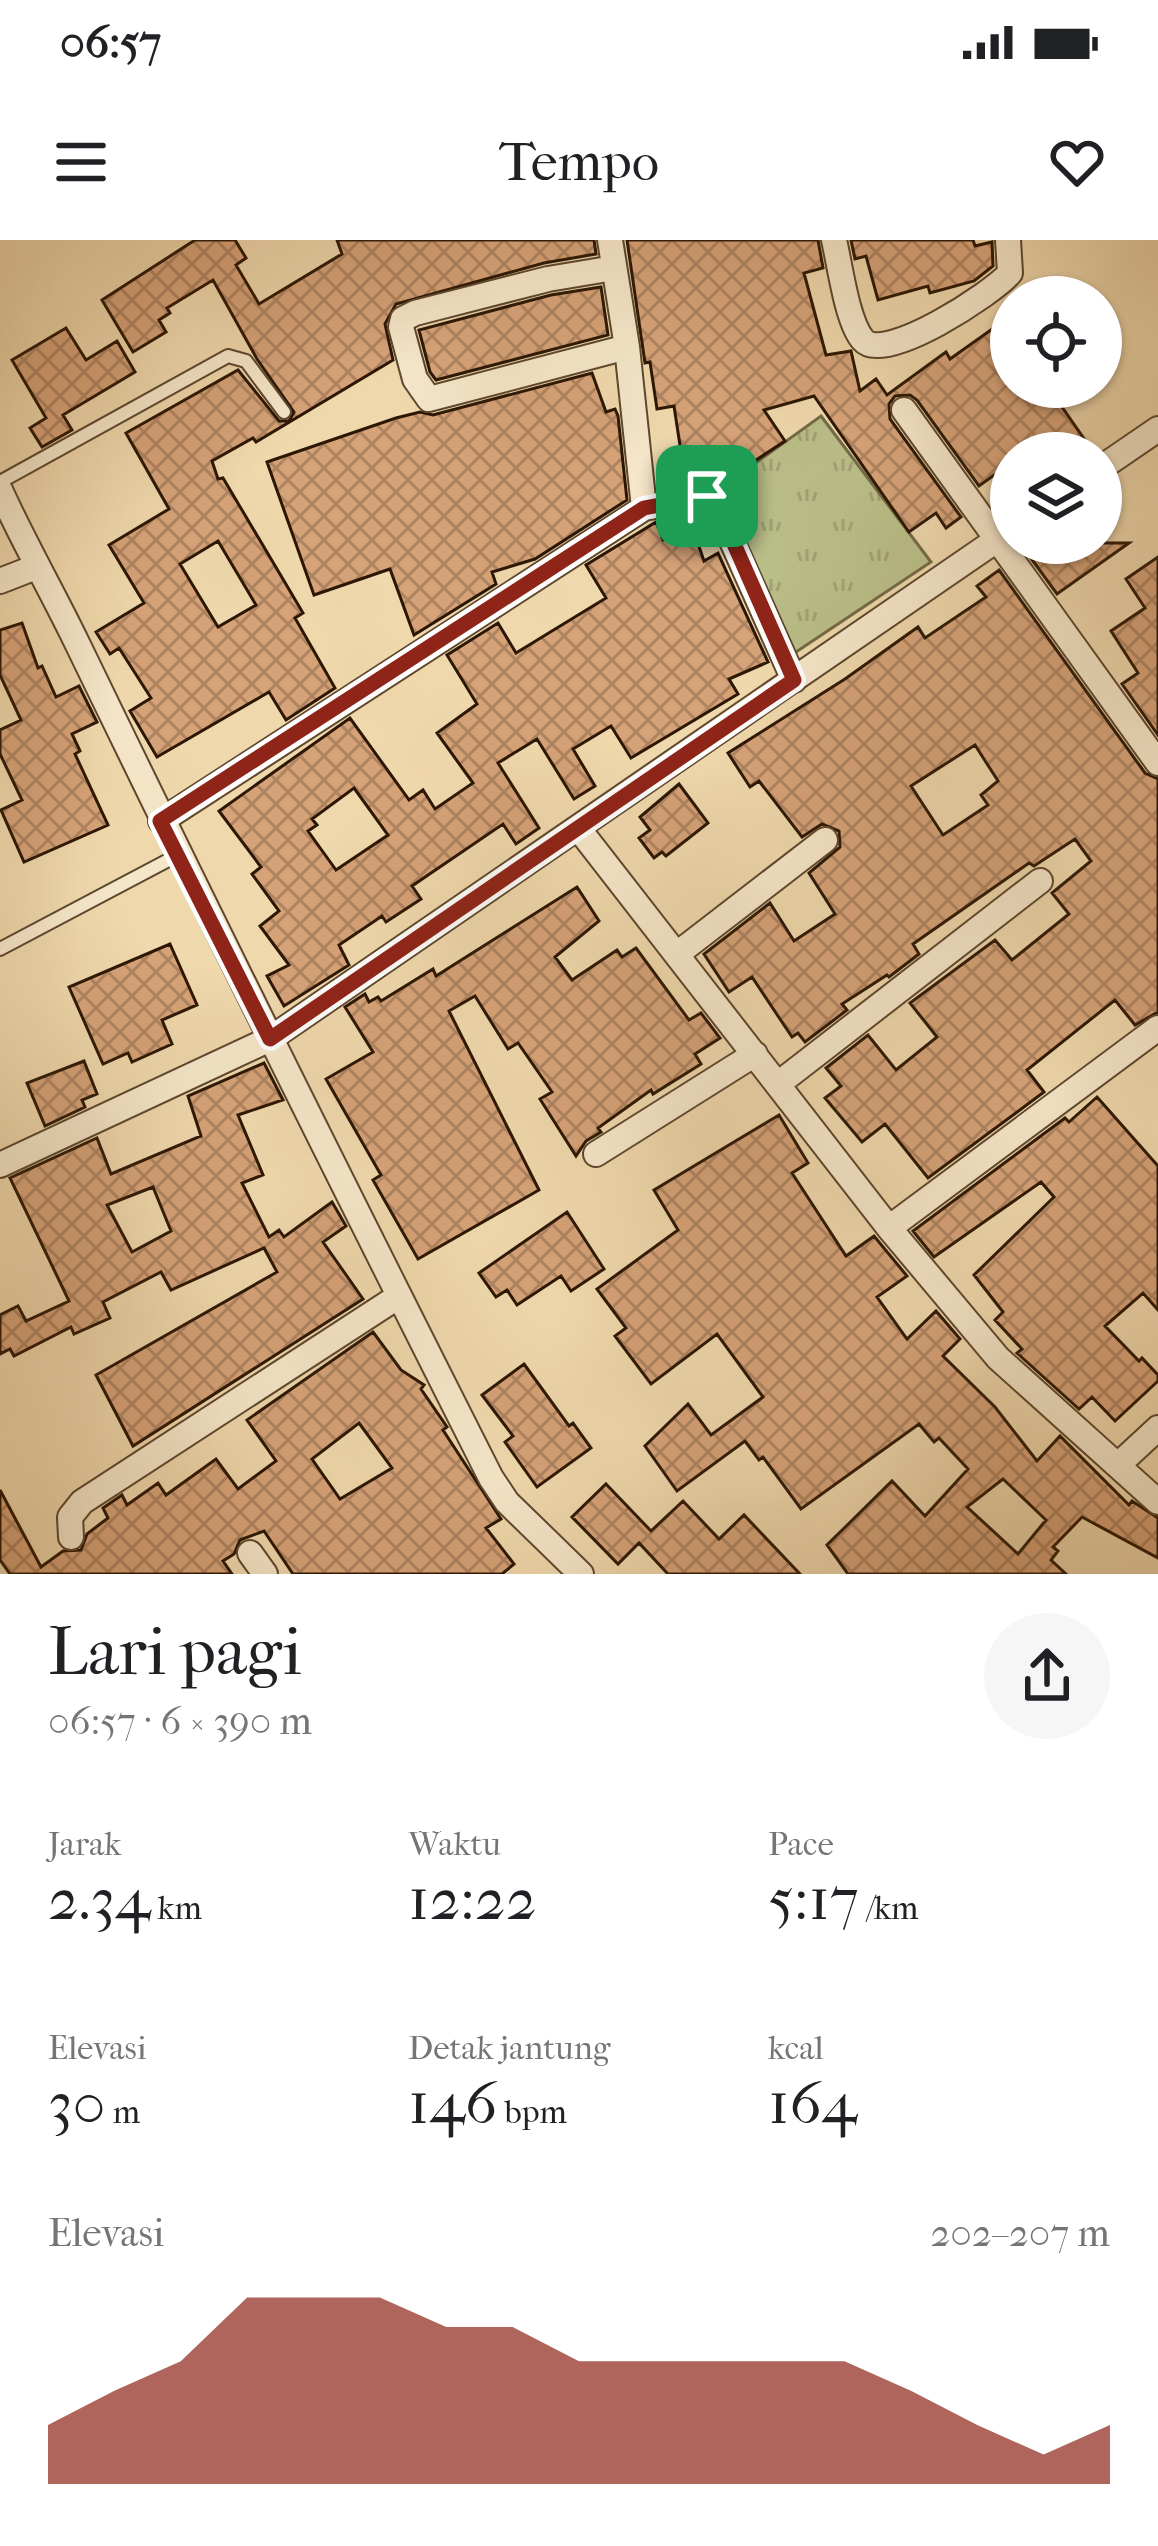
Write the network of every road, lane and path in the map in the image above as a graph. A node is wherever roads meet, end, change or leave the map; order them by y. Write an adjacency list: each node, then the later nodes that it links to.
1 (610, 240): 4 (street)
2 (834, 240): 3 (street)
3 (1007, 240)
4 (614, 268): 5 (street); 5 (street)
5 (627, 347): 12 (street)
6 (904, 410): 13 (street)
7 (284, 412): 11 (lane)
8 (1149, 435): 9 (street); 10 (street)
9 (1122, 454)
10 (1158, 463)
11 (0, 486): 16 (street)
12 (644, 508): 18 (street); 20 (street)
13 (990, 517)
14 (990, 544): 18 (street)
15 (1024, 564): 19 (street)
16 (36, 567): 17 (street); 20 (street)
17 (0, 581)
18 (794, 680): 21 (street)
19 (1158, 764)
20 (160, 821): 23 (street)
21 (578, 828): 26 (street); 28 (street)
22 (825, 840): 26 (street)
23 (178, 856): 25 (lane); 28 (street)
24 (1040, 881): 30 (street)
25 (0, 949)
26 (677, 954): 29 (street)
27 (1158, 1028): 33 (street)
28 (270, 1039): 32 (street); 34 (street)
29 (755, 1054): 30 (street); 31 (street)
30 (778, 1084): 33 (street)
31 (596, 1154)
32 (0, 1165)
33 (889, 1228): 36 (street)
34 (399, 1296): 38 (street); 39 (street)
35 (1158, 1428): 36 (street)
36 (1118, 1466): 37 (street)
37 (1158, 1502)
38 (71, 1537)
39 (581, 1574)

